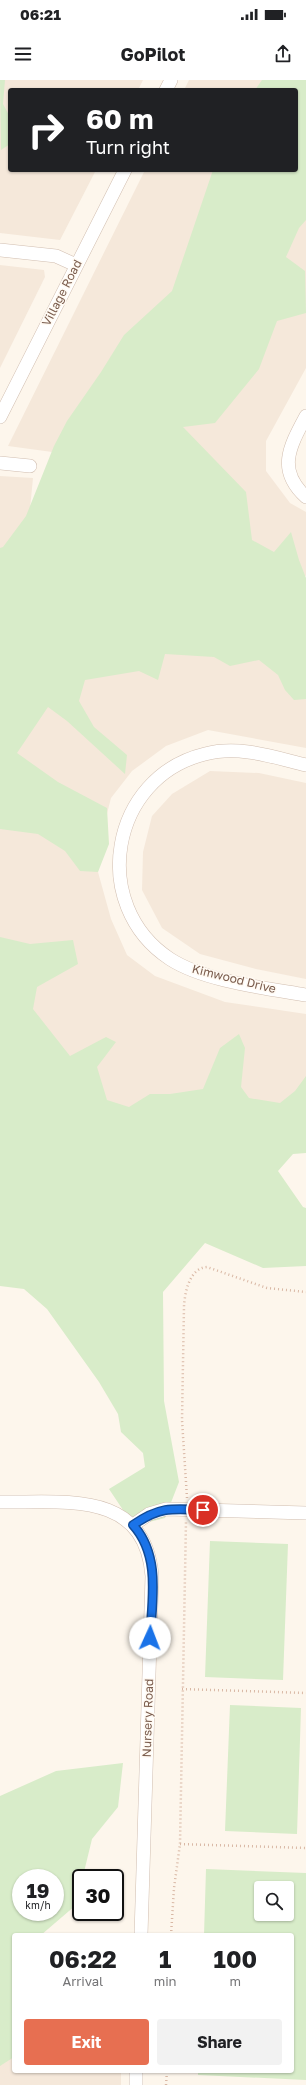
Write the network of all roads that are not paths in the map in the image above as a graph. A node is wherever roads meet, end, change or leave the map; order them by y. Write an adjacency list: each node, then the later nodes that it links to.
1 (124, 172): 3 (street, Village Road)
2 (0, 250): 3 (street)
3 (76, 265): 5 (street, Village Road)
4 (306, 416): 8 (street)
5 (0, 417)
6 (0, 463): 7 (street)
7 (30, 466)
8 (306, 497)
9 (306, 765): 10 (street, Kimwood Drive)
10 (306, 995)
11 (0, 1502): 13 (street, Nursery Road)
12 (306, 1513): 13 (street)
13 (133, 1525): 14 (street, Nursery Road)
14 (140, 1933)
15 (136, 2073): 16 (street)
16 (136, 2085)

